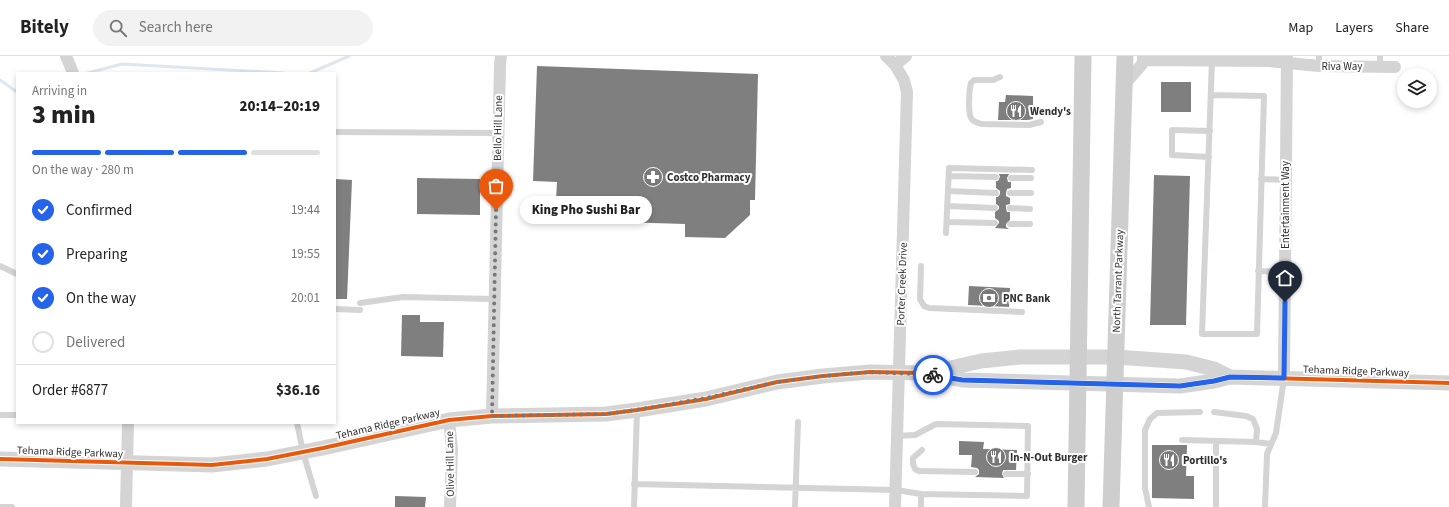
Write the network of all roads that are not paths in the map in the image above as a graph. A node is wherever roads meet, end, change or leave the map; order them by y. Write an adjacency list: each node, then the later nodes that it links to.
1 (66, 56): 14 (street)
2 (501, 56): 21 (street, Bello Hill Lane)
3 (886, 56): 12 (street, Porter Creek Drive)
4 (906, 56): 12 (street)
5 (1083, 56): 53 (main road)
6 (1125, 56): 16 (main road, North Tarrant Parkway)
7 (1144, 58): 8 (street, Riva Way); 16 (street, Riva Way)
8 (1212, 58): 9 (street, Riva Way); 17 (lane)
9 (1287, 60): 10 (street, Riva Way); 29 (street, Entertainment Way)
10 (1319, 61): 11 (street, Riva Way)
11 (1380, 61): 13 (street, Riva Way)
12 (895, 65): 55 (street, Porter Creek Drive)
13 (1395, 67)
14 (72, 72)
15 (1000, 77): 18 (lane)
16 (1124, 85): 54 (main road, North Tarrant Parkway)
17 (1211, 95): 19 (lane); 28 (lane)
18 (1040, 122)
19 (1210, 131): 22 (lane); 22 (lane)
20 (336, 132): 21 (lane)
21 (498, 133): 48 (street, Bello Hill Lane)
22 (1209, 157): 45 (lane)
23 (1032, 170): 24 (lane)
24 (949, 176): 25 (lane); 30 (lane)
25 (996, 177)
26 (1011, 178): 27 (lane)
27 (1032, 178)
28 (1261, 179): 29 (lane); 45 (lane)
29 (1286, 180): 46 (street, Entertainment Way)
30 (948, 191): 31 (lane); 34 (lane)
31 (996, 193)
32 (1010, 193): 33 (lane)
33 (1031, 194)
34 (947, 206): 35 (lane); 38 (lane)
35 (995, 208)
36 (1010, 208): 37 (lane)
37 (1030, 209)
38 (947, 222): 39 (lane); 42 (lane)
39 (995, 223)
40 (1010, 224): 41 (lane)
41 (1030, 224)
42 (946, 233)
43 (0, 266): 47 (lane)
44 (921, 266): 52 (lane)
45 (1258, 271): 46 (lane)
46 (1285, 272): 58 (street, Entertainment Way)
47 (16, 274)
48 (494, 299): 49 (lane); 67 (street, Bello Hill Lane)
49 (360, 303)
50 (336, 310): 51 (lane)
51 (360, 310)
52 (1022, 312)
53 (1077, 357): 54 (street, Tehama Ridge Parkway); 56 (street, Tehama Ridge Parkway); 60 (main road)
54 (1116, 357): 57 (street, Tehama Ridge Parkway); 61 (main road, North Tarrant Parkway)
55 (899, 373): 56 (street, Tehama Ridge Parkway); 62 (street, Tehama Ridge Parkway); 72 (street, Porter Creek Drive)
56 (926, 373): 60 (street, Tehama Ridge Parkway)
57 (1230, 377): 58 (street, Tehama Ridge Parkway); 61 (street, Tehama Ridge Parkway)
58 (1284, 378): 59 (street, Tehama Ridge Parkway); 76 (lane)
59 (1449, 383)
60 (1077, 384): 61 (street, Tehama Ridge Parkway); 97 (main road)
61 (1115, 385): 98 (main road, North Tarrant Parkway)
62 (636, 410): 67 (street, Tehama Ridge Parkway); 84 (lane)
63 (1200, 412): 99 (lane)
64 (1214, 412): 75 (lane)
65 (0, 415): 66 (lane)
66 (16, 415)
67 (492, 416): 68 (street, Tehama Ridge Parkway)
68 (449, 420): 78 (street, Tehama Ridge Parkway); 92 (street, Olive Hill Lane)
69 (798, 422): 85 (lane)
70 (128, 424): 80 (street)
71 (297, 424): 78 (lane)
72 (897, 436): 83 (lane); 86 (street, Porter Creek Drive)
73 (1182, 440): 74 (lane)
74 (1216, 441): 75 (lane); 100 (lane)
75 (1256, 442): 76 (lane)
76 (1271, 444): 101 (lane)
77 (922, 450): 81 (lane)
78 (303, 452): 80 (street, Tehama Ridge Parkway); 88 (lane)
79 (0, 459): 80 (street, Tehama Ridge Parkway)
80 (127, 463): 91 (street)
81 (975, 472)
82 (1006, 474): 83 (lane)
83 (1028, 474): 87 (lane)
84 (634, 484): 85 (lane); 93 (lane)
85 (796, 488): 86 (lane); 94 (lane)
86 (896, 490): 87 (lane); 95 (street, Porter Creek Drive)
87 (921, 494): 96 (lane)
88 (316, 496)
89 (0, 506): 90 (lane)
90 (12, 507)
91 (126, 507)
92 (450, 507)
93 (634, 507)
94 (795, 507)
95 (895, 507)
96 (921, 507)
97 (1076, 507)
98 (1111, 507)
99 (1149, 507)
100 (1216, 507)
101 (1265, 507)

